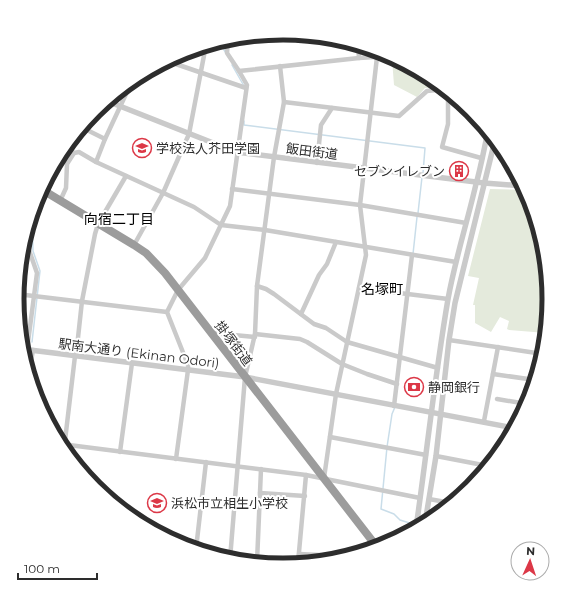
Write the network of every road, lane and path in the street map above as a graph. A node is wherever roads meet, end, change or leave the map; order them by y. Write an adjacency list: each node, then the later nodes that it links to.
1 (228, 45): 8 (street)
2 (205, 51): 9 (street)
3 (359, 51): 5 (street)
4 (377, 57): 5 (street); 18 (street)
5 (360, 58): 7 (street)
6 (175, 63): 9 (street)
7 (280, 66): 8 (street); 14 (street)
8 (239, 71): 10 (street)
9 (201, 73): 10 (street); 20 (street)
10 (246, 88): 25 (street)
11 (437, 90): 18 (street)
12 (128, 91): 16 (street)
13 (448, 99): 28 (street)
14 (284, 102): 17 (street); 27 (street)
15 (113, 103): 16 (street, 飯田街道)
16 (121, 107): 20 (street, 飯田街道); 22 (street)
17 (332, 108): 18 (street); 30 (street)
18 (372, 113): 31 (street)
19 (87, 130): 22 (street)
20 (189, 134): 25 (street, 飯田街道); 38 (street)
21 (486, 138): 28 (street)
22 (105, 139): 29 (street)
23 (493, 148): 34 (street)
24 (71, 151): 26 (street)
25 (236, 152): 27 (street, 飯田街道); 36 (street)
26 (74, 153): 29 (street); 40 (street)
27 (274, 157): 30 (street, 飯田街道); 39 (street)
28 (481, 158): 33 (street)
29 (96, 162): 32 (street)
30 (317, 163): 31 (street, 飯田街道)
31 (365, 169): 33 (street, 飯田街道); 41 (street)
32 (126, 176): 38 (street); 43 (street)
33 (477, 182): 34 (street, 飯田街道); 42 (street)
34 (484, 183): 35 (street, 飯田街道); 64 (street)
35 (516, 185)
36 (232, 189): 39 (street); 44 (street)
37 (47, 193): 40 (highway, 掛塚街道)
38 (163, 193): 44 (street); 48 (street)
39 (270, 193): 41 (street); 45 (street)
40 (60, 201): 43 (highway, 掛塚街道)
41 (360, 205): 42 (street); 49 (street)
42 (466, 223): 51 (street)
43 (98, 224): 48 (highway, 掛塚街道); 59 (street)
44 (221, 225): 45 (street); 54 (street)
45 (265, 230): 46 (street); 52 (street)
46 (336, 242): 49 (street); 61 (street)
47 (30, 245): 57 (street)
48 (134, 245): 54 (highway, 掛塚街道)
49 (365, 247): 50 (street); 53 (street)
50 (412, 255): 51 (street); 55 (street)
51 (456, 262): 58 (street)
52 (257, 286): 61 (street); 63 (street)
53 (358, 288): 55 (street); 65 (street)
54 (178, 290): 60 (street); 62 (highway, 掛塚街道)
55 (407, 294): 58 (street); 71 (street)
56 (24, 295): 57 (street)
57 (36, 296): 59 (street); 66 (street)
58 (448, 299): 74 (street)
59 (82, 301): 60 (street); 70 (street)
60 (167, 312): 75 (street)
61 (301, 314): 65 (street)
62 (212, 333): 63 (street); 77 (highway, 掛塚街道)
63 (255, 336): 73 (street); 77 (street)
64 (449, 340): 67 (street); 85 (street)
65 (347, 342): 71 (street); 73 (street)
66 (28, 344)
67 (498, 347): 69 (street); 76 (street)
68 (29, 350): 70 (street, 駅南大通り (Ekinan Odori))
69 (536, 353)
70 (76, 356): 72 (street, 駅南大通り (Ekinan Odori)); 88 (street)
71 (400, 358): 74 (street); 79 (street)
72 (132, 363): 75 (street, 駅南大通り (Ekinan Odori)); 91 (street)
73 (342, 364): 79 (street); 80 (street)
74 (438, 368): 84 (street)
75 (188, 370): 77 (street, 駅南大通り (Ekinan Odori)); 94 (street)
76 (493, 374): 78 (street); 86 (street)
77 (245, 377): 80 (street, 駅南大通り (Ekinan Odori)); 97 (street); 100 (highway, 掛塚街道)
78 (529, 379)
79 (397, 384): 83 (street)
80 (336, 394): 83 (street, 駅南大通り (Ekinan Odori)); 89 (street)
81 (497, 399): 82 (street)
82 (520, 403)
83 (394, 406): 84 (street, 駅南大通り (Ekinan Odori))
84 (431, 412): 85 (street, 駅南大通り (Ekinan Odori)); 92 (street)
85 (441, 414): 86 (street, 駅南大通り (Ekinan Odori)); 93 (street)
86 (484, 422): 87 (street, 駅南大通り (Ekinan Odori))
87 (508, 427)
88 (64, 436)
89 (330, 437): 92 (street); 100 (street)
90 (71, 447): 91 (street)
91 (120, 452): 94 (street)
92 (426, 455): 103 (street)
93 (436, 456): 96 (street); 104 (street)
94 (176, 459): 95 (street)
95 (206, 462): 97 (street); 109 (street)
96 (481, 465)
97 (238, 466): 98 (street); 110 (street)
98 (261, 469): 99 (street); 101 (street)
99 (306, 474): 100 (street); 102 (street)
100 (324, 478): 103 (street); 108 (highway, 掛塚街道)
101 (260, 493): 102 (street); 113 (street)
102 (305, 496): 111 (street)
103 (420, 498): 107 (street)
104 (429, 499): 105 (street); 106 (street)
105 (444, 502)
106 (427, 514)
107 (417, 520)
108 (373, 541)
109 (197, 543)
110 (231, 553)
111 (299, 554): 112 (street); 114 (street)
112 (318, 555)
113 (257, 556)
114 (299, 557)

